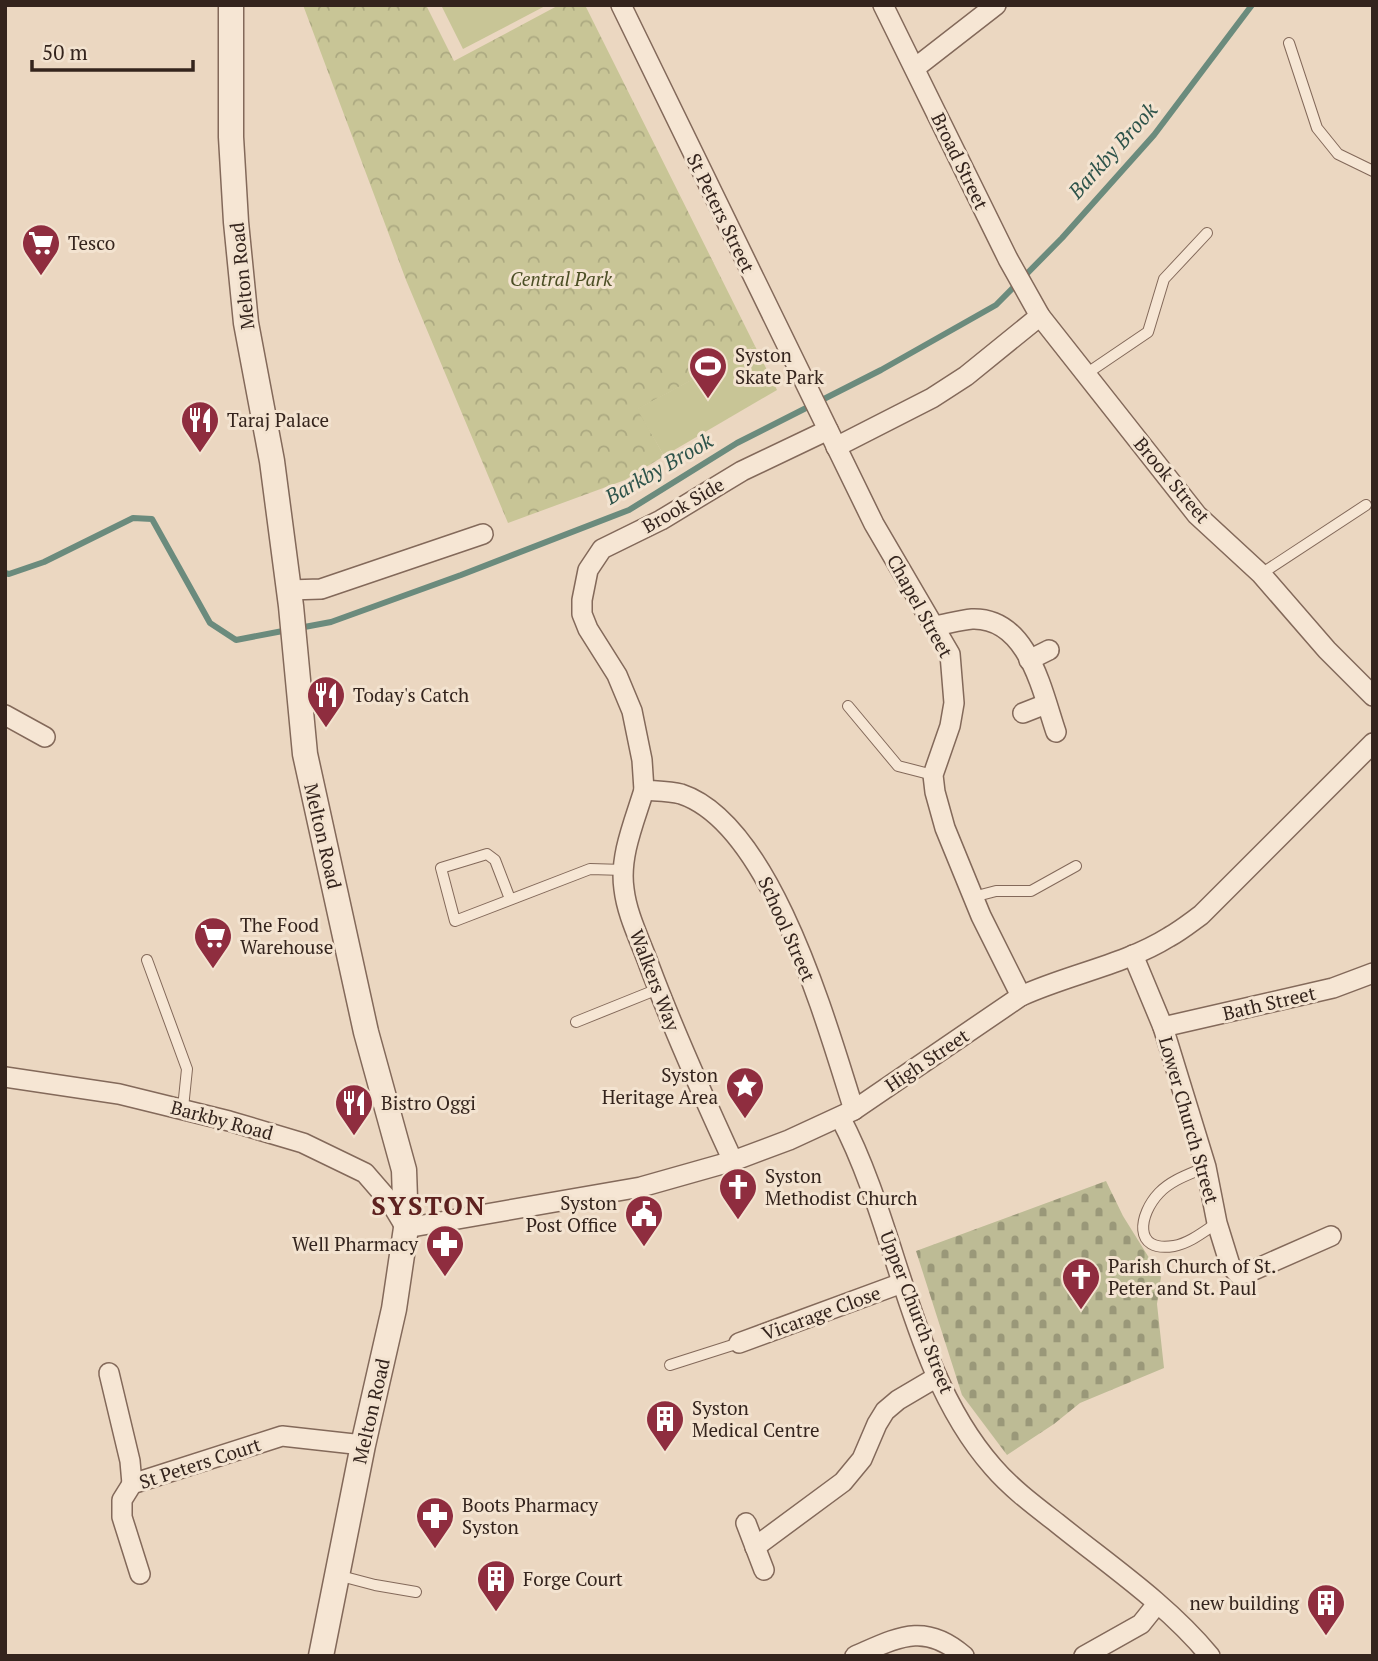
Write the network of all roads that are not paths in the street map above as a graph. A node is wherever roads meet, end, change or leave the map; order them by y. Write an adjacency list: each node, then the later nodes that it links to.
1 (231, 5): 15 (street, Melton Road)
2 (621, 5): 11 (street, St Peters Street)
3 (883, 5): 6 (street, Broad Street)
4 (996, 5): 6 (street)
5 (1289, 43): 7 (lane)
6 (915, 68): 9 (street, Broad Street)
7 (1373, 171)
8 (1208, 233): 10 (lane)
9 (1040, 316): 10 (street, Brook Street); 11 (street, Brook Side)
10 (1086, 374): 14 (street, Brook Street)
11 (829, 432): 16 (street, Chapel Street); 28 (street, Brook Side)
12 (1366, 505): 14 (lane)
13 (483, 534): 15 (street)
14 (1261, 574): 19 (street, Brook Street)
15 (290, 598): 46 (street, Melton Road)
16 (935, 626): 18 (street); 27 (street, Chapel Street)
17 (1049, 650): 18 (street)
18 (1029, 660): 20 (street)
19 (1373, 696)
20 (1046, 704): 22 (street); 24 (street)
21 (848, 706): 27 (lane)
22 (1023, 713)
23 (5, 715): 25 (street)
24 (1056, 732)
25 (45, 737)
26 (1373, 743): 33 (street, High Street)
27 (933, 775): 31 (street)
28 (643, 790): 30 (street, Walkers Way); 42 (street, School Street)
29 (1076, 866): 31 (lane)
30 (624, 870): 32 (lane); 36 (street, Walkers Way)
31 (973, 897): 37 (street)
32 (510, 899): 32 (lane)
33 (1133, 955): 37 (street, High Street); 39 (street, Lower Church Street)
34 (147, 960): 41 (lane)
35 (1373, 972): 39 (street, Bath Street)
36 (658, 989): 38 (lane); 43 (street, Walkers Way)
37 (1021, 996): 42 (street, High Street)
38 (576, 1022)
39 (1163, 1027): 44 (street, Lower Church Street)
40 (5, 1077): 41 (street, Barkby Road)
41 (183, 1108): 46 (street, Barkby Road)
42 (847, 1114): 43 (street, High Street); 48 (street, Upper Church Street)
43 (733, 1161): 46 (street, High Street)
44 (1206, 1167): 45 (street, Lower Church Street); 45 (lane)
45 (1217, 1223): 47 (street, Lower Church Street)
46 (406, 1228): 53 (street, Melton Road)
47 (1331, 1236)
48 (902, 1283): 49 (street, Vicarage Close); 52 (street, Upper Church Street)
49 (739, 1343): 50 (lane)
50 (670, 1365)
51 (109, 1373): 54 (street)
52 (937, 1377): 56 (street); 61 (street, Upper Church Street)
53 (362, 1445): 54 (street, St Peters Court); 59 (street, Melton Road)
54 (132, 1484): 58 (street, St Peters Court)
55 (746, 1523): 56 (street)
56 (755, 1547): 57 (street)
57 (764, 1570)
58 (140, 1574)
59 (337, 1575): 60 (lane); 62 (street, Melton Road)
60 (416, 1592)
61 (1157, 1604): 65 (street); 66 (street, Upper Church Street)
62 (321, 1656)
63 (855, 1656): 64 (street)
64 (964, 1656)
65 (1084, 1656)
66 (1209, 1656)

